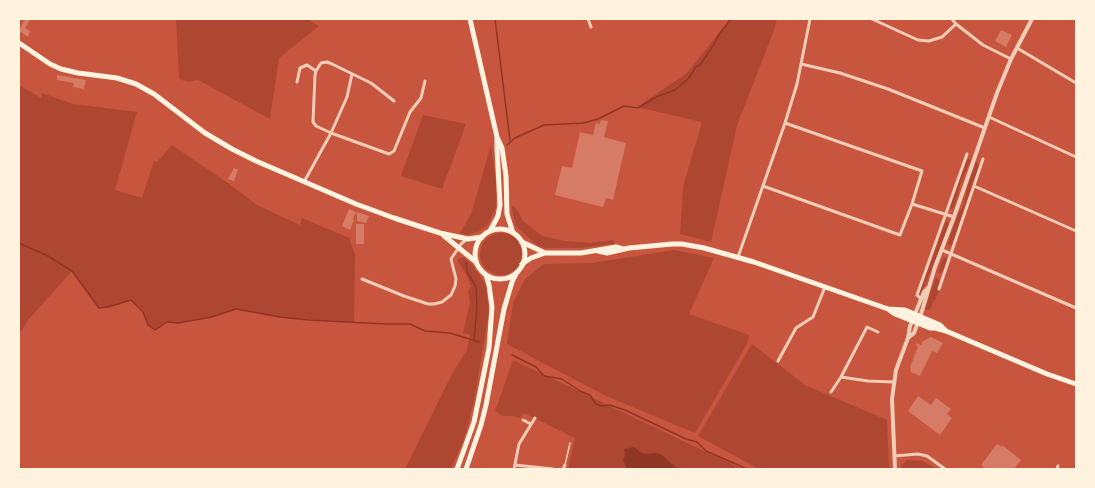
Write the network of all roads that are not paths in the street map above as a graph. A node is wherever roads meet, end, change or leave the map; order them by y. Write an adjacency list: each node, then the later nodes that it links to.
1 (470, 19): 23 (main road)
2 (588, 19): 8 (street)
3 (810, 19): 12 (street)
4 (872, 19): 7 (street)
5 (952, 19): 7 (street)
6 (1032, 19): 10 (street)
7 (956, 24): 11 (street)
8 (591, 27)
9 (19, 43): 27 (main road)
10 (1017, 48): 11 (street); 17 (street)
11 (1011, 59): 19 (street)
12 (801, 64): 20 (street); 21 (street)
13 (316, 70): 14 (street); 16 (street); 22 (street)
14 (352, 74): 18 (street); 22 (street)
15 (425, 81): 22 (street)
16 (297, 82)
17 (1076, 83)
18 (394, 101)
19 (989, 117): 21 (street); 25 (street)
20 (785, 122): 28 (street); 30 (street)
21 (985, 128): 32 (street)
22 (331, 133): 27 (street)
23 (497, 137): 33 (main road); 36 (main road)
24 (967, 154): 31 (street)
25 (1076, 157)
26 (983, 159): 29 (street)
27 (304, 182): 35 (main road)
28 (763, 186): 30 (street); 44 (street)
29 (974, 186): 34 (street); 43 (street)
30 (912, 204): 31 (street)
31 (945, 214): 32 (street); 53 (street)
32 (954, 217): 41 (street)
33 (490, 231): 36 (main road); 37 (main road)
34 (1076, 231)
35 (440, 233): 38 (main road); 40 (main road)
36 (513, 233): 39 (main road)
37 (482, 237): 38 (main road); 45 (main road)
38 (468, 239): 40 (street)
39 (522, 242): 42 (main road); 46 (main road)
40 (459, 247): 45 (main road); 49 (street)
41 (942, 250): 43 (street); 51 (street)
42 (545, 253): 44 (main road); 46 (main road)
43 (951, 253): 52 (street); 54 (street)
44 (738, 257): 50 (main road)
45 (476, 262): 48 (main road)
46 (522, 264): 47 (main road)
47 (518, 272): 48 (main road); 74 (main road)
48 (486, 274): 73 (main road)
49 (362, 279)
50 (825, 287): 55 (main road); 61 (street)
51 (929, 287): 53 (street); 57 (street)
52 (939, 289)
53 (921, 299): 56 (street)
54 (1076, 308)
55 (888, 309): 56 (main road); 56 (main road)
56 (913, 317): 57 (main road); 57 (main road); 60 (street)
57 (919, 319): 58 (main road); 58 (main road); 60 (street)
58 (946, 331): 64 (main road)
59 (878, 332): 62 (street)
60 (908, 338): 63 (street)
61 (778, 361)
62 (841, 377): 63 (street); 65 (street)
63 (894, 382): 70 (street)
64 (1076, 384)
65 (831, 392)
66 (535, 418): 68 (street)
67 (523, 420): 68 (street)
68 (531, 424): 71 (street)
69 (570, 443): 72 (lane)
70 (894, 456): 76 (street); 77 (street)
71 (514, 467): 75 (street)
72 (564, 467)
73 (457, 469)
74 (466, 469)
75 (553, 469)
76 (895, 469)
77 (945, 469)

